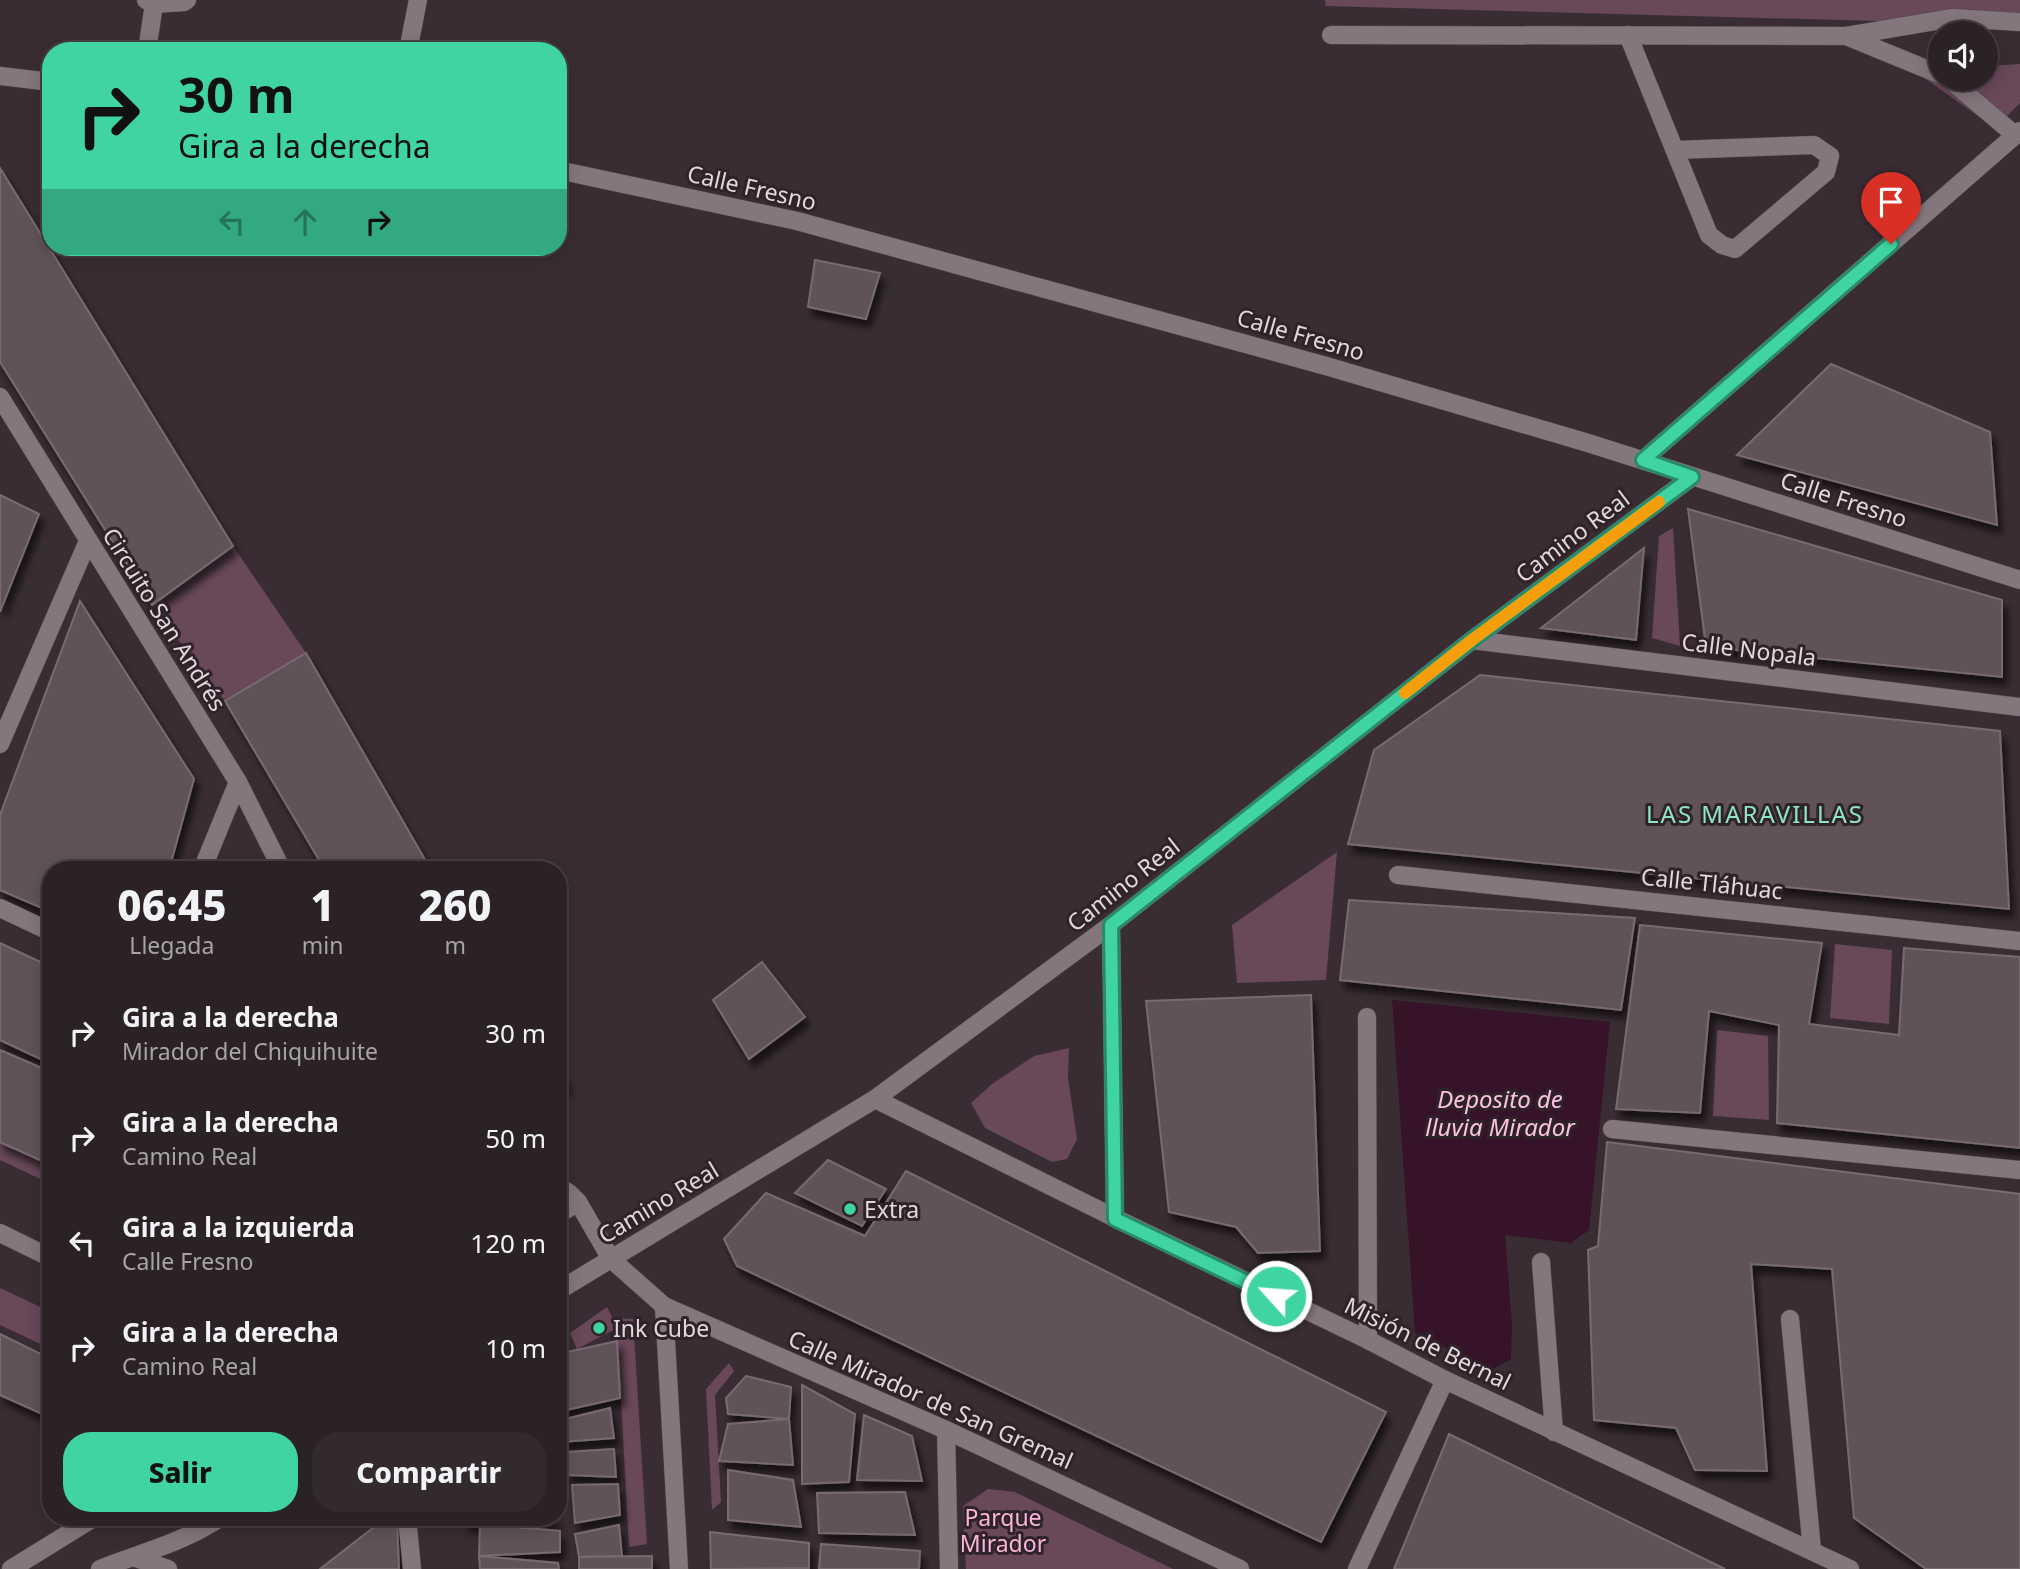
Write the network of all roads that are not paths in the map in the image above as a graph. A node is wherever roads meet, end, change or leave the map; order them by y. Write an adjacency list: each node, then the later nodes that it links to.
1 (187, 0): 3 (street)
2 (418, 0): 9 (street)
3 (150, 2): 8 (street)
4 (2020, 22): 7 (street)
5 (1331, 35): 6 (street)
6 (1628, 36): 7 (street); 15 (street)
7 (1846, 36): 10 (street)
8 (148, 42)
9 (410, 42)
10 (1928, 70)
11 (0, 76): 12 (street)
12 (42, 81)
13 (1964, 91): 14 (street)
14 (2017, 133): 18 (street)
15 (1675, 150): 15 (street)
16 (567, 172): 18 (street, Calle Fresno)
17 (0, 397): 20 (street, Circuito San Andrés)
18 (1643, 460): 19 (street, Calle Fresno)
19 (1692, 477): 21 (street, Calle Fresno); 22 (street, Camino Real)
20 (88, 541): 24 (street); 25 (street, Circuito San Andrés)
21 (2020, 580)
22 (1472, 640): 23 (street, Calle Nopala); 30 (street, Camino Real)
23 (2020, 707)
24 (0, 744)
25 (238, 782): 26 (street); 27 (street, Circuito San Andrés)
26 (206, 861)
27 (278, 861)
28 (1398, 875): 32 (street, Calle Tláhuac)
29 (0, 908): 31 (street)
30 (1111, 925): 34 (street, Camino Real); 40 (street)
31 (42, 928)
32 (2020, 941)
33 (1367, 1017): 48 (street)
34 (875, 1098): 40 (street, Misión de Bernal); 43 (street, Camino Real)
35 (1612, 1129): 36 (street)
36 (2020, 1170)
37 (567, 1192): 38 (street)
38 (578, 1202): 39 (street, Camino Real); 43 (street)
39 (567, 1209)
40 (1115, 1219): 48 (street, Misión de Bernal)
41 (0, 1233): 42 (street)
42 (42, 1254)
43 (611, 1259): 45 (street, Camino Real); 46 (street, Calle Mirador de San Gremal)
44 (1541, 1262): 51 (street)
45 (567, 1286)
46 (664, 1306): 50 (street, Calle Mirador de San Gremal); 61 (street)
47 (1790, 1319): 55 (street)
48 (1368, 1340): 49 (street, Misión de Bernal)
49 (1445, 1380): 51 (street, Misión de Bernal); 64 (street)
50 (946, 1430): 62 (street); 63 (street, Calle Mirador de San Gremal)
51 (1554, 1432): 55 (street, Misión de Bernal)
52 (80, 1526): 57 (street)
53 (207, 1526): 56 (street)
54 (408, 1526): 60 (street)
55 (1812, 1550): 65 (street, Misión de Bernal)
56 (133, 1558): 58 (street); 59 (street)
57 (11, 1569)
58 (100, 1569)
59 (169, 1569)
60 (412, 1569)
61 (679, 1569)
62 (949, 1569)
63 (1240, 1569)
64 (1357, 1569)
65 (1850, 1569)

